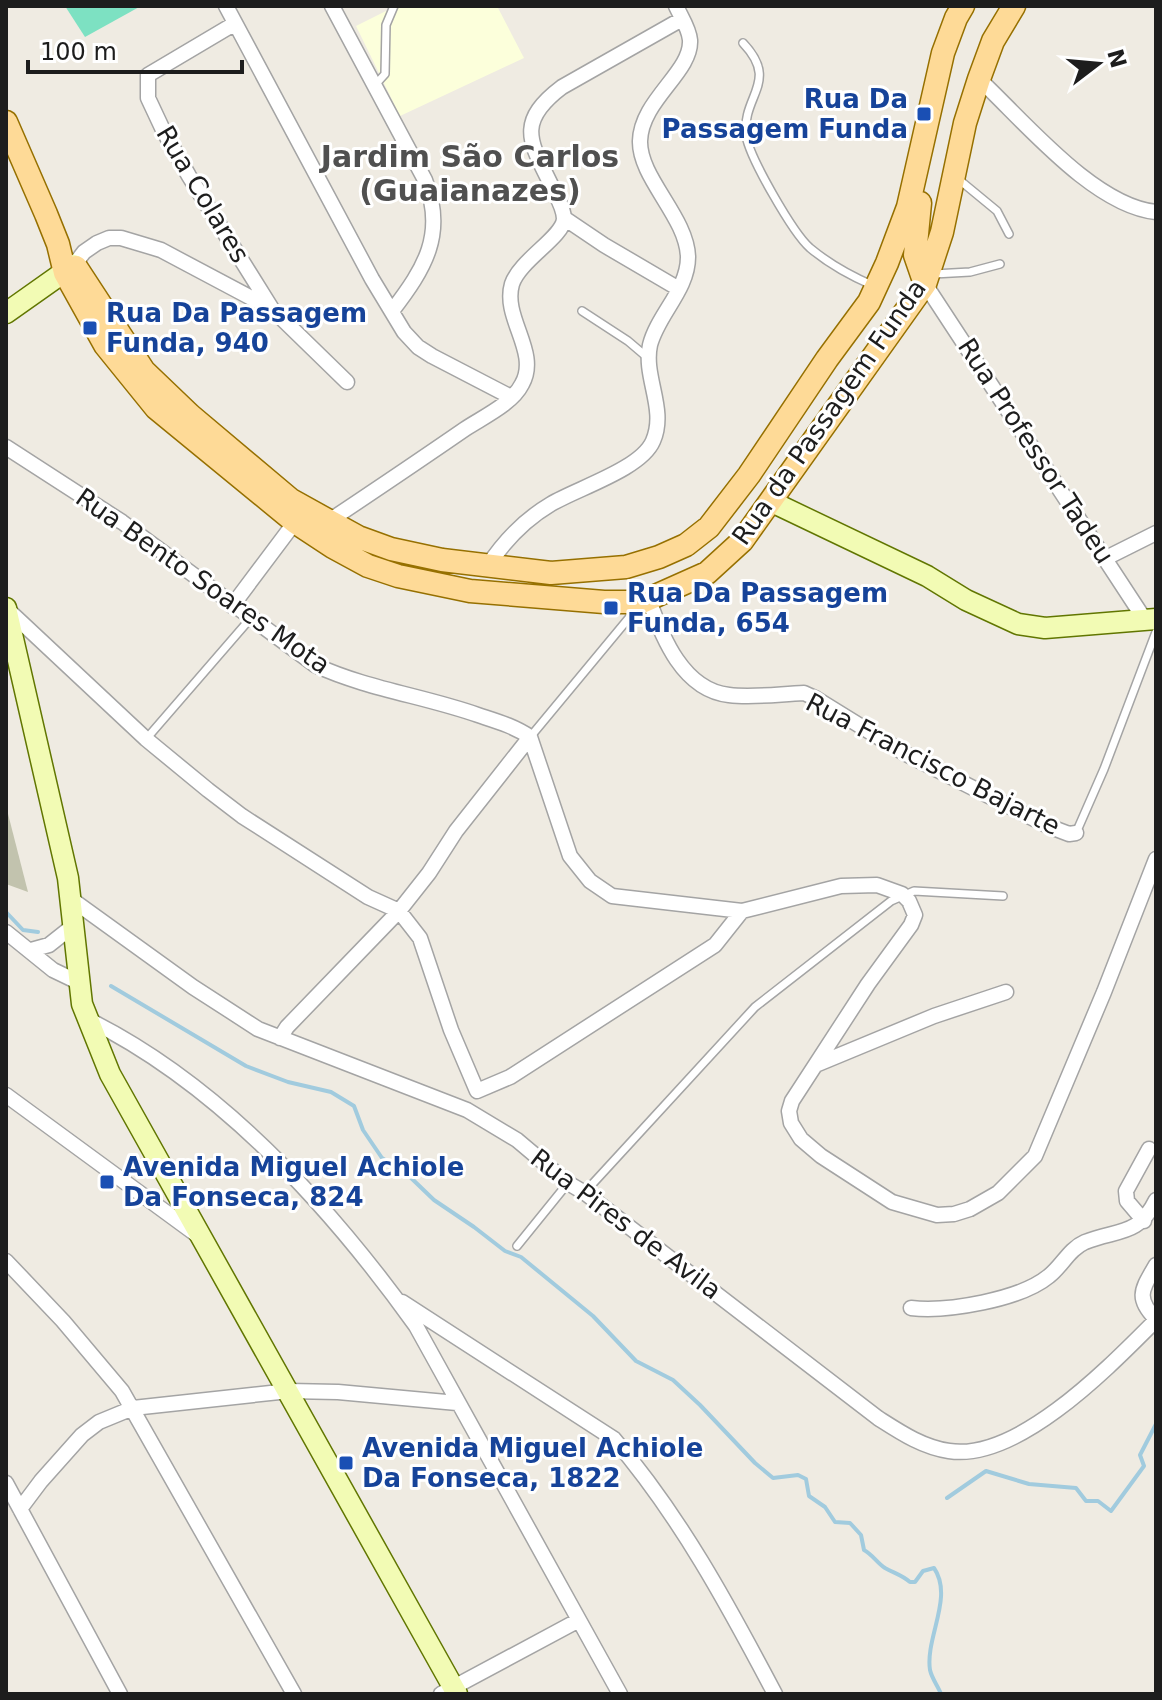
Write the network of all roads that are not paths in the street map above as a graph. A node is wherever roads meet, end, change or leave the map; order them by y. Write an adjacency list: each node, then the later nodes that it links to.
1 (226, 6): 7 (street)
2 (332, 6): 10 (street)
3 (394, 6): 10 (lane)
4 (963, 6): 12 (main road, Rua da Passagem Funda)
5 (1014, 6): 9 (main road, Rua da Passagem Funda)
6 (679, 12): 15 (street); 21 (street)
7 (234, 24): 22 (street, Rua Colares); 23 (street)
8 (743, 43): 20 (lane)
9 (979, 79): 13 (main road, Rua da Passagem Funda); 14 (street)
10 (375, 85): 23 (street)
11 (6, 122): 18 (main road)
12 (921, 150): 19 (main road); 20 (main road, Rua da Passagem Funda)
13 (955, 176): 16 (lane); 19 (main road, Rua da Passagem Funda)
14 (1156, 212)
15 (564, 218): 21 (street); 28 (street)
16 (1009, 234)
17 (1000, 264): 19 (lane)
18 (69, 269): 22 (street); 25 (street); 31 (main road, Rua da Passagem Funda); 32 (main road, Rua da Passagem Funda)
19 (927, 279): 30 (main road, Rua da Passagem Funda); 34 (street, Rua Professor Tadeu)
20 (876, 287): 35 (main road, Rua da Passagem Funda)
21 (679, 289): 26 (street)
22 (272, 309): 27 (street)
23 (392, 311): 28 (street)
24 (582, 311): 26 (lane)
25 (6, 313)
26 (648, 358): 35 (street)
27 (347, 382)
28 (511, 397): 31 (street)
29 (6, 447): 37 (street, Rua Bento Soares Mota)
30 (772, 502): 36 (main road, Rua da Passagem Funda); 40 (street)
31 (329, 521): 35 (main road, Rua da Passagem Funda)
32 (295, 522): 36 (main road, Rua da Passagem Funda); 37 (street)
33 (1156, 533): 34 (street)
34 (1106, 558): 40 (street, Rua Professor Tadeu)
35 (487, 567)
36 (645, 601): 41 (lane); 43 (street, Rua Francisco Bajarte)
37 (232, 606): 39 (street, Rua Bento Soares Mota)
38 (6, 608): 42 (street); 47 (street)
39 (250, 619): 41 (street, Rua Bento Soares Mota); 42 (lane)
40 (1152, 624): 43 (lane)
41 (530, 737): 48 (street); 49 (street)
42 (146, 739): 48 (street)
43 (1076, 833)
44 (1156, 859): 57 (street)
45 (902, 894): 46 (lane); 49 (street); 57 (street); 63 (lane)
46 (1003, 896)
47 (71, 899): 50 (street); 56 (street, Rua Pires de Avila)
48 (399, 911): 56 (street); 58 (street)
49 (742, 911): 58 (street)
50 (73, 926): 52 (street); 53 (street)
51 (6, 932): 52 (street)
52 (31, 950): 53 (street)
53 (78, 982): 55 (street)
54 (1006, 992): 57 (street)
55 (87, 1019): 66 (street); 70 (street)
56 (280, 1038): 60 (street, Rua Pires de Avila)
57 (818, 1064)
58 (477, 1091): 60 (street)
59 (6, 1095): 66 (street)
60 (467, 1110): 62 (street, Rua Pires de Avila)
61 (1149, 1149): 65 (street)
62 (568, 1183): 63 (street, Rua Pires de Avila); 67 (lane)
63 (585, 1193): 72 (street, Rua Pires de Avila)
64 (1156, 1200): 65 (street)
65 (1144, 1221): 71 (street)
66 (201, 1238): 73 (street)
67 (517, 1246)
68 (6, 1261): 75 (street)
69 (1156, 1265): 72 (street)
70 (395, 1297): 74 (street); 83 (street)
71 (911, 1308)
72 (1156, 1320)
73 (289, 1391): 74 (street); 75 (street); 79 (street)
74 (457, 1403): 78 (street)
75 (133, 1408): 77 (street); 81 (street)
76 (6, 1483): 77 (street)
77 (20, 1509): 80 (street)
78 (579, 1620): 79 (street); 82 (street)
79 (450, 1692)
80 (120, 1694)
81 (294, 1694)
82 (620, 1694)
83 (775, 1694)

